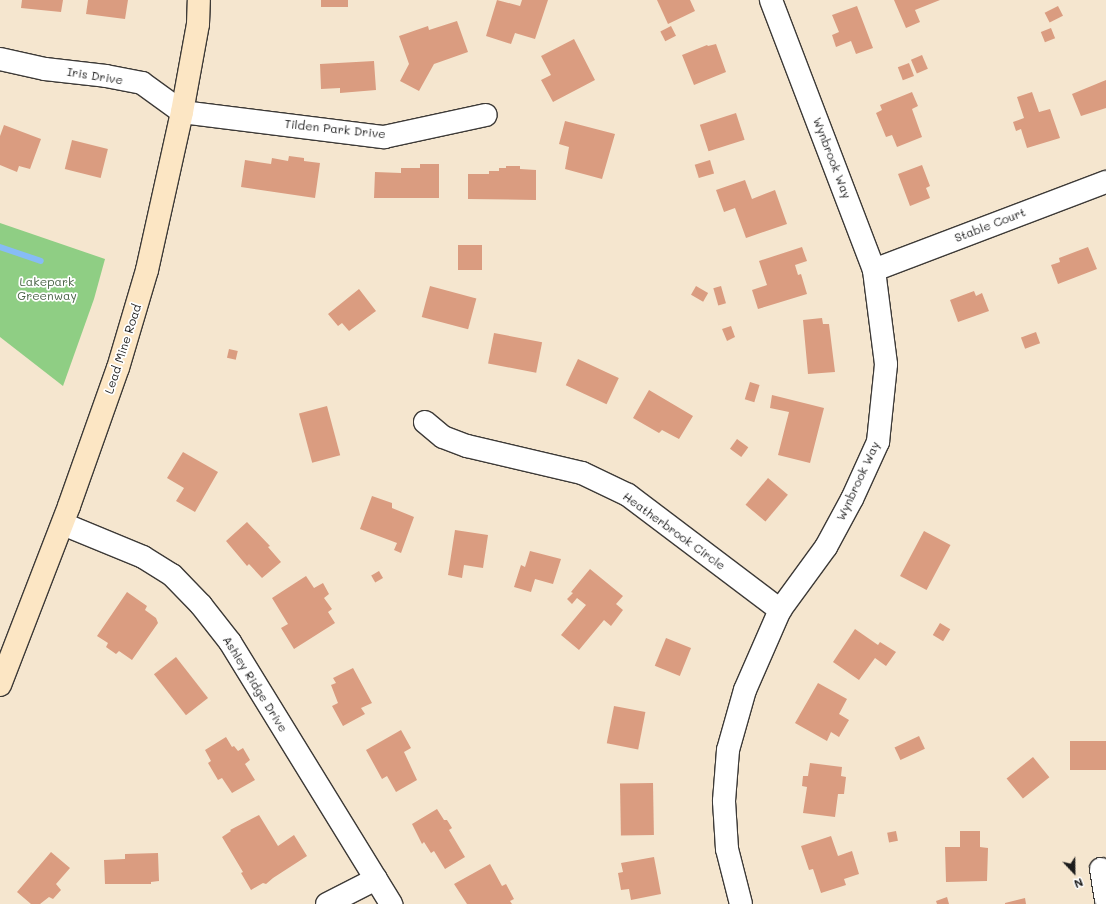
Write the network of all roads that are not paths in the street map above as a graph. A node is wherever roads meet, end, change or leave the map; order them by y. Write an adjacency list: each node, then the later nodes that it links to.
1 (200, 0): 4 (main road, Lead Mine Road)
2 (771, 0): 7 (street, Wynbrook Way)
3 (0, 59): 4 (street, Iris Drive)
4 (182, 112): 5 (street, Tilden Park Drive); 9 (main road, Lead Mine Road)
5 (486, 115)
6 (1106, 182): 7 (street, Stable Court)
7 (874, 270): 10 (street, Wynbrook Way)
8 (425, 422): 10 (street, Heatherbrook Circle)
9 (63, 524): 11 (main road, Lead Mine Road); 13 (street, Ashley Ridge Drive)
10 (780, 610): 17 (street, Wynbrook Way)
11 (0, 686)
12 (1101, 868): 14 (street)
13 (376, 879): 15 (street); 16 (street, Ashley Ridge Drive)
14 (1106, 899)
15 (327, 904)
16 (390, 904)
17 (741, 904)

